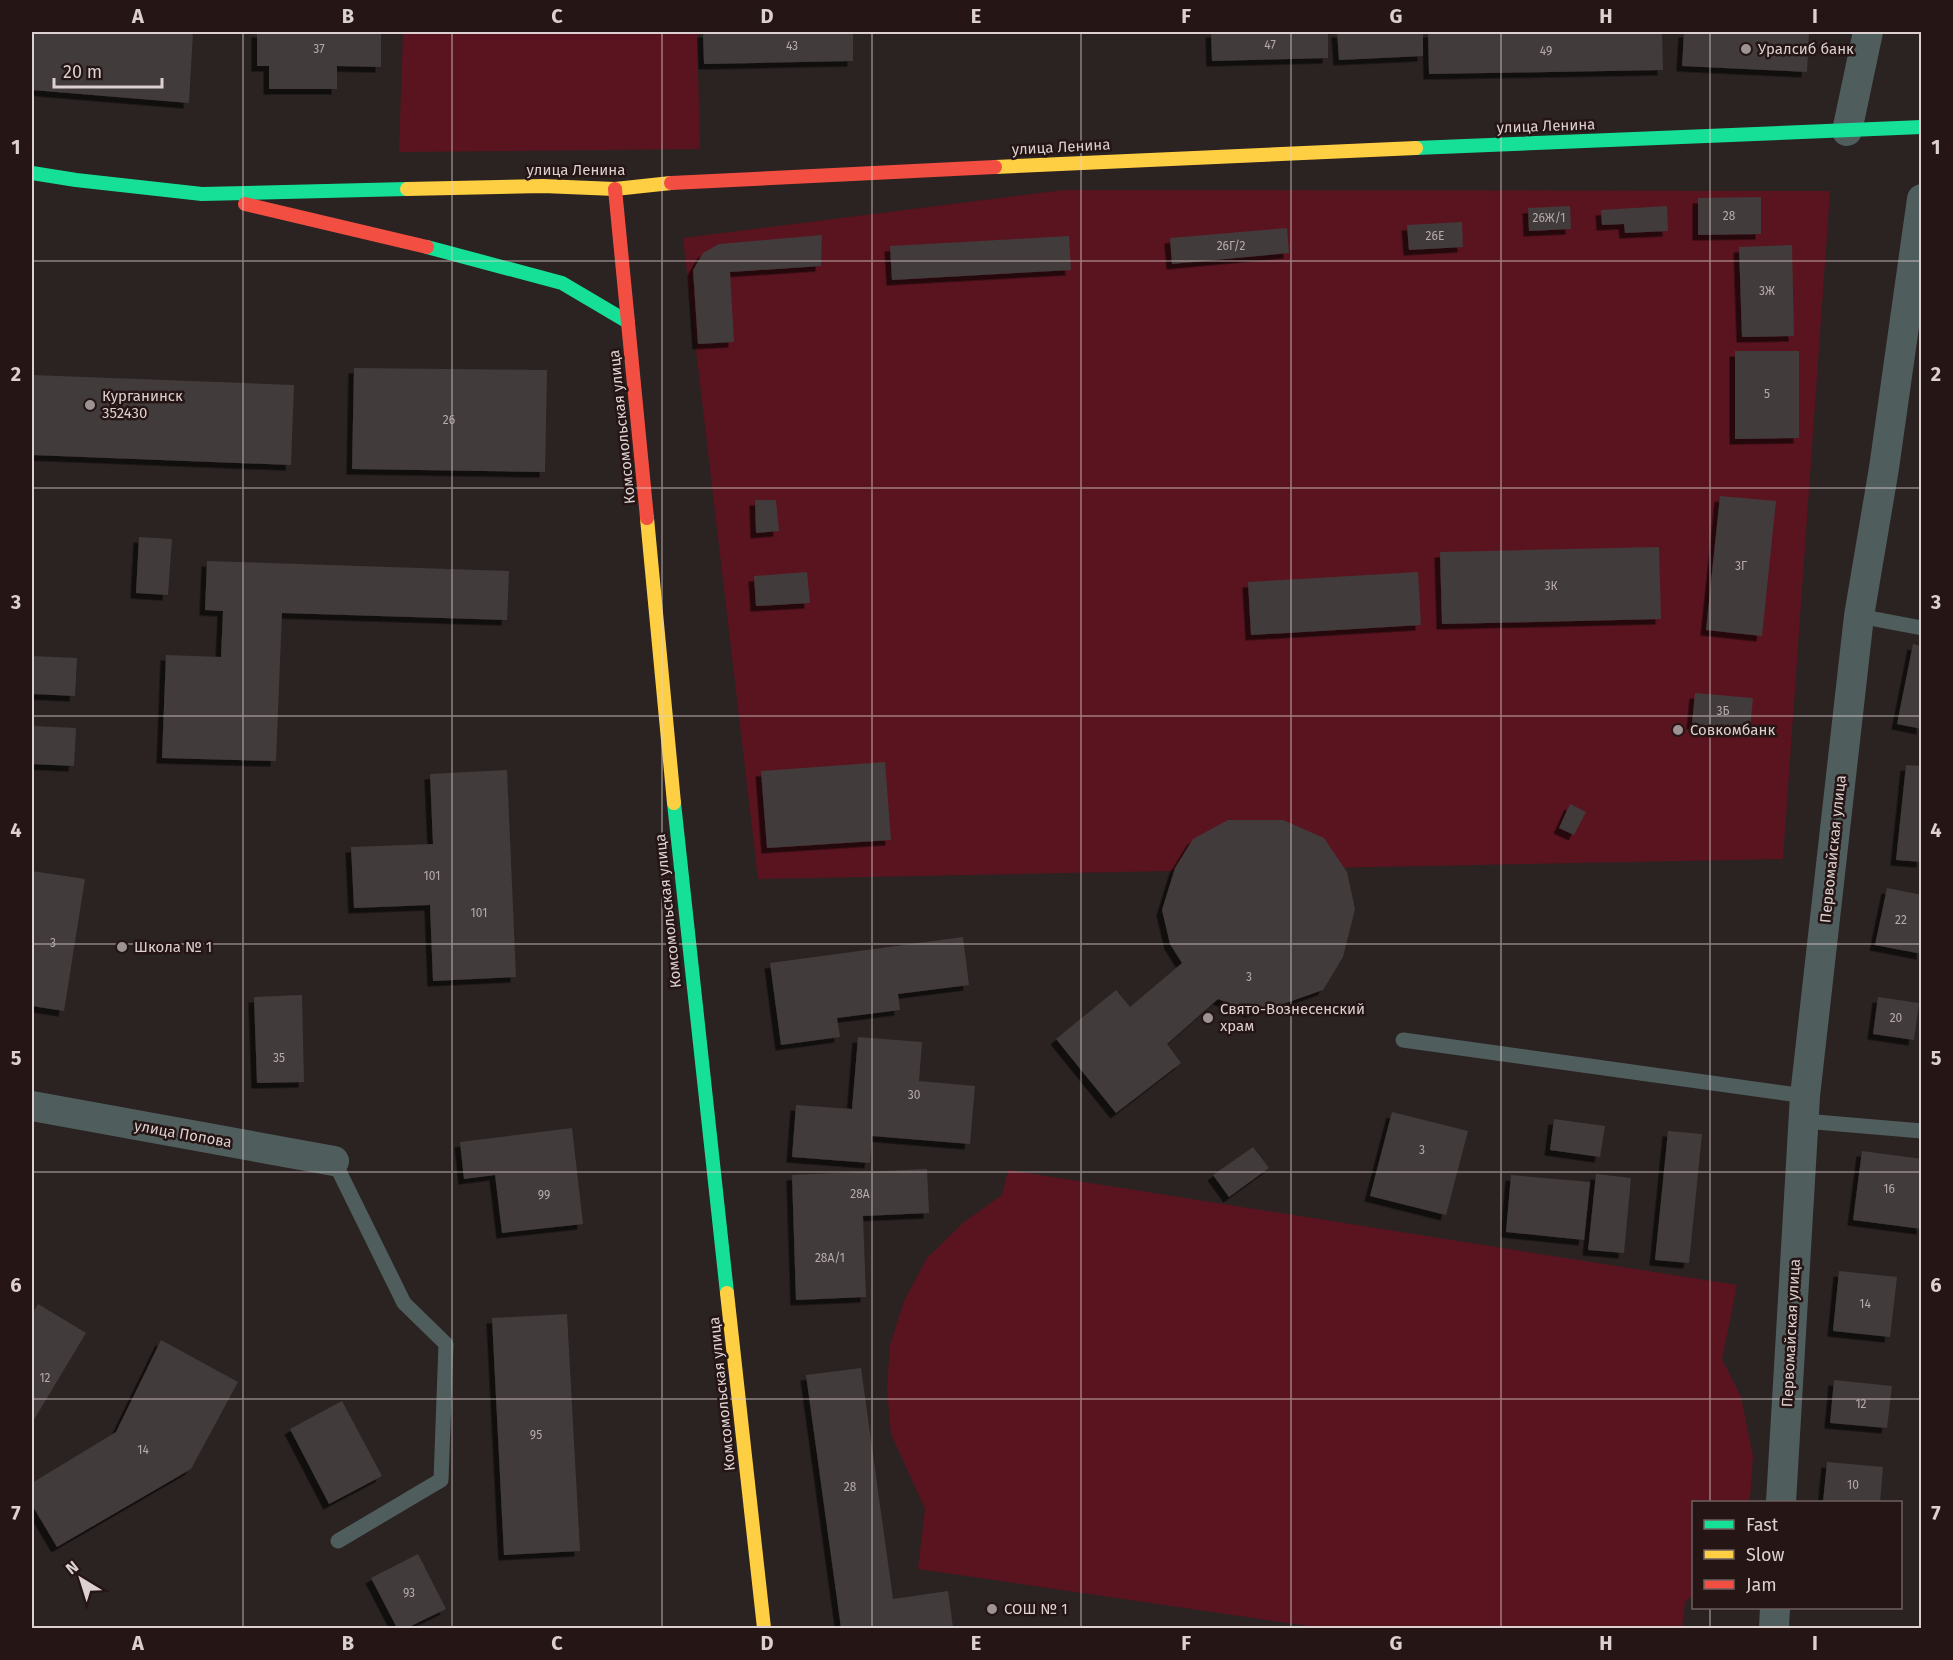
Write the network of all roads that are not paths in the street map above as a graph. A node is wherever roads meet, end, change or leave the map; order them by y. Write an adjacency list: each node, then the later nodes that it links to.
1 (1868, 32): 3 (street)
2 (1922, 127): 3 (street, улица Ленина)
3 (1847, 131): 5 (street, улица Ленина)
4 (32, 173): 6 (street, улица Ленина)
5 (615, 189): 6 (street, улица Ленина); 8 (street, Комсомольская улица)
6 (202, 194): 8 (street, улица Ленина)
7 (1922, 199): 9 (street, Первомайская улица)
8 (628, 322): 19 (street, Комсомольская улица)
9 (1859, 616): 10 (lane); 13 (street, Первомайская улица)
10 (1922, 628)
11 (1403, 1040): 13 (lane)
12 (32, 1106): 15 (street, улица Попова)
13 (1804, 1108): 14 (lane); 16 (street, Первомайская улица)
14 (1922, 1131)
15 (334, 1161): 17 (lane)
16 (1781, 1501)
17 (338, 1541)
18 (1775, 1609): 20 (street)
19 (764, 1629)
20 (1774, 1629)

